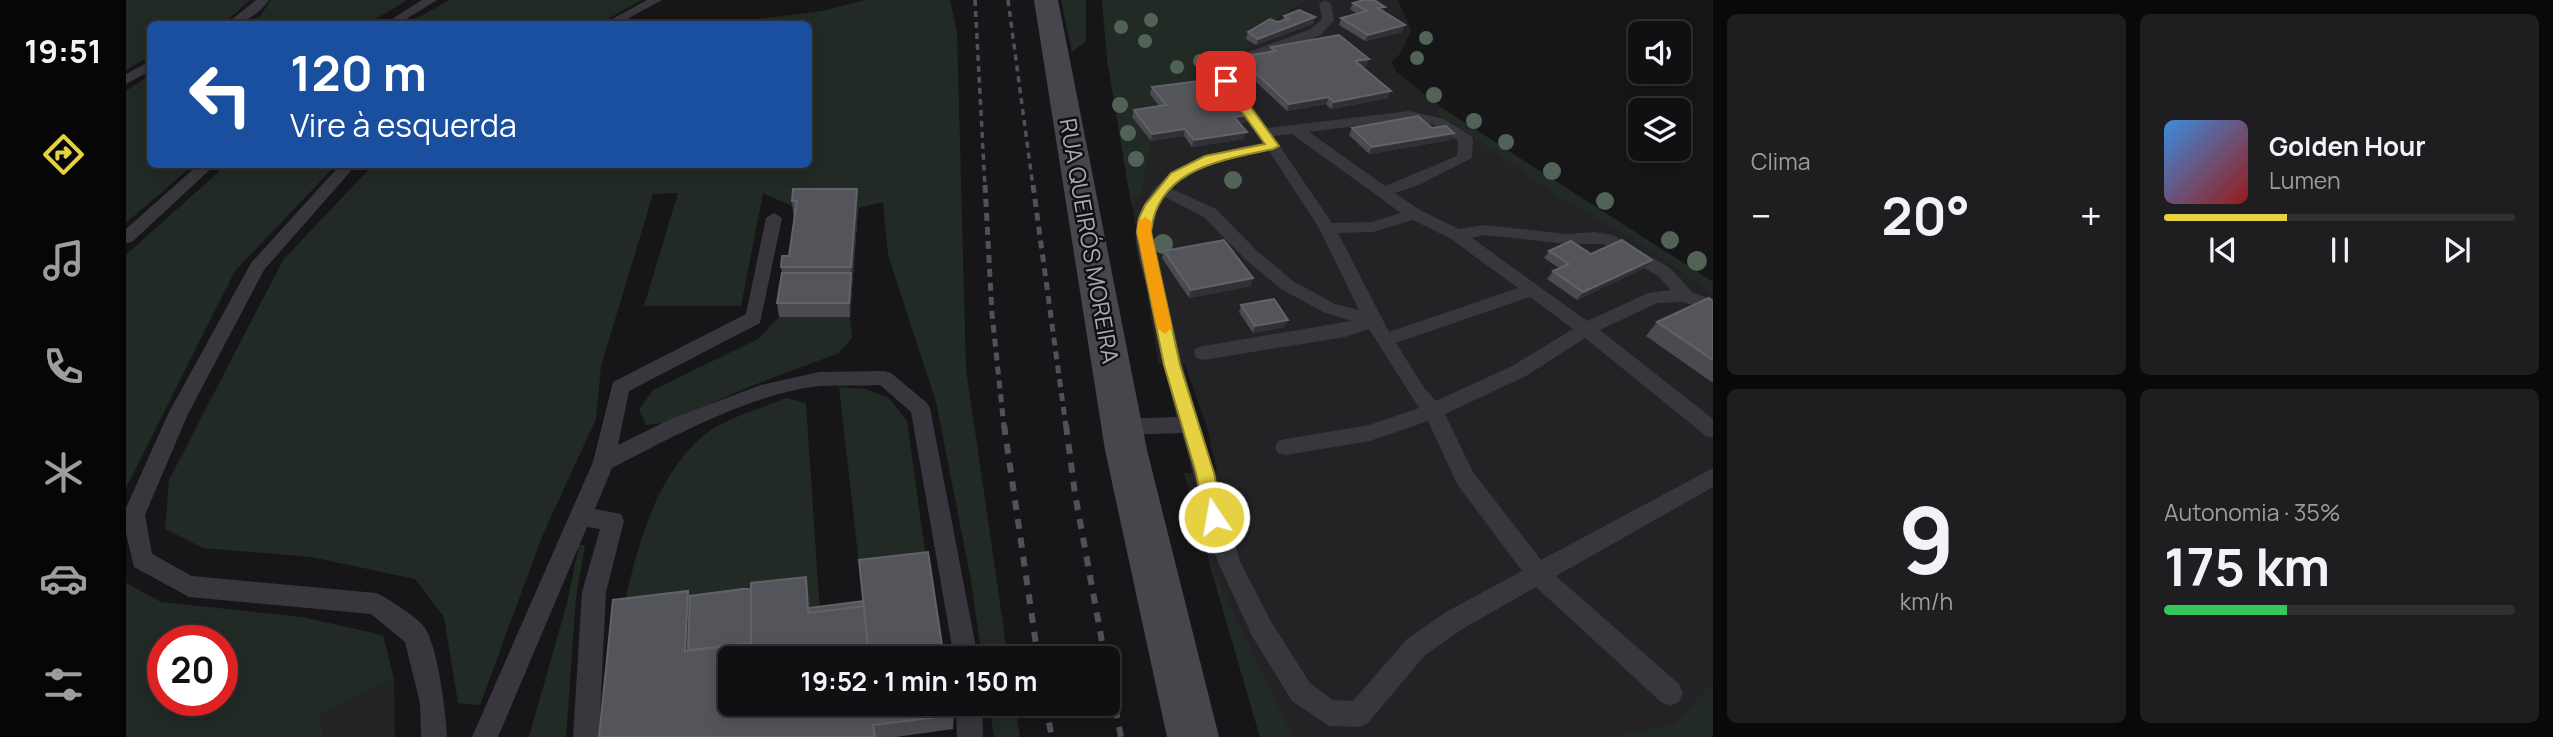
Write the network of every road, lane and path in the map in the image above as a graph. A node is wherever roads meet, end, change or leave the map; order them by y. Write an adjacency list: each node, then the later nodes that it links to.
1 (264, 0): 6 (lane)
2 (431, 0): 7 (lane)
3 (656, 0): 8 (lane)
4 (1046, 0): 31 (main road, RUA QUEIRÓS MOREIRA)
5 (1325, 4): 12 (lane)
6 (236, 21)
7 (395, 21)
8 (615, 21)
9 (147, 67): 10 (lane)
10 (126, 80)
11 (1295, 129): 12 (lane); 16 (lane); 16 (lane)
12 (1269, 139): 15 (lane); 19 (lane)
13 (205, 168): 21 (lane)
14 (345, 168): 41 (lane)
15 (1162, 190): 25 (lane); 30 (lane)
16 (1382, 192): 17 (lane)
17 (1414, 214): 19 (lane); 20 (lane)
18 (774, 218): 34 (lane)
19 (1327, 228): 25 (lane)
20 (1457, 235): 22 (lane); 23 (lane)
21 (126, 238)
22 (1532, 290): 26 (lane); 27 (lane)
23 (1686, 296): 24 (lane); 26 (lane)
24 (1713, 307)
25 (1373, 321): 27 (lane); 28 (lane)
26 (1586, 329): 29 (lane); 32 (lane)
27 (1386, 340): 29 (lane)
28 (1203, 353)
29 (1433, 411): 33 (lane); 37 (lane)
30 (1191, 425): 31 (lane); 37 (lane)
31 (1121, 427): 45 (main road, RUA QUEIRÓS MOREIRA)
32 (1713, 430)
33 (1285, 447)
34 (604, 463): 36 (lane); 38 (lane)
35 (1713, 477): 37 (lane)
36 (580, 517): 42 (lane); 43 (lane)
37 (1539, 575): 39 (lane)
38 (964, 646)
39 (1670, 693)
40 (969, 716): 44 (lane)
41 (434, 737)
42 (485, 737)
43 (586, 737)
44 (970, 737)
45 (1193, 737)

